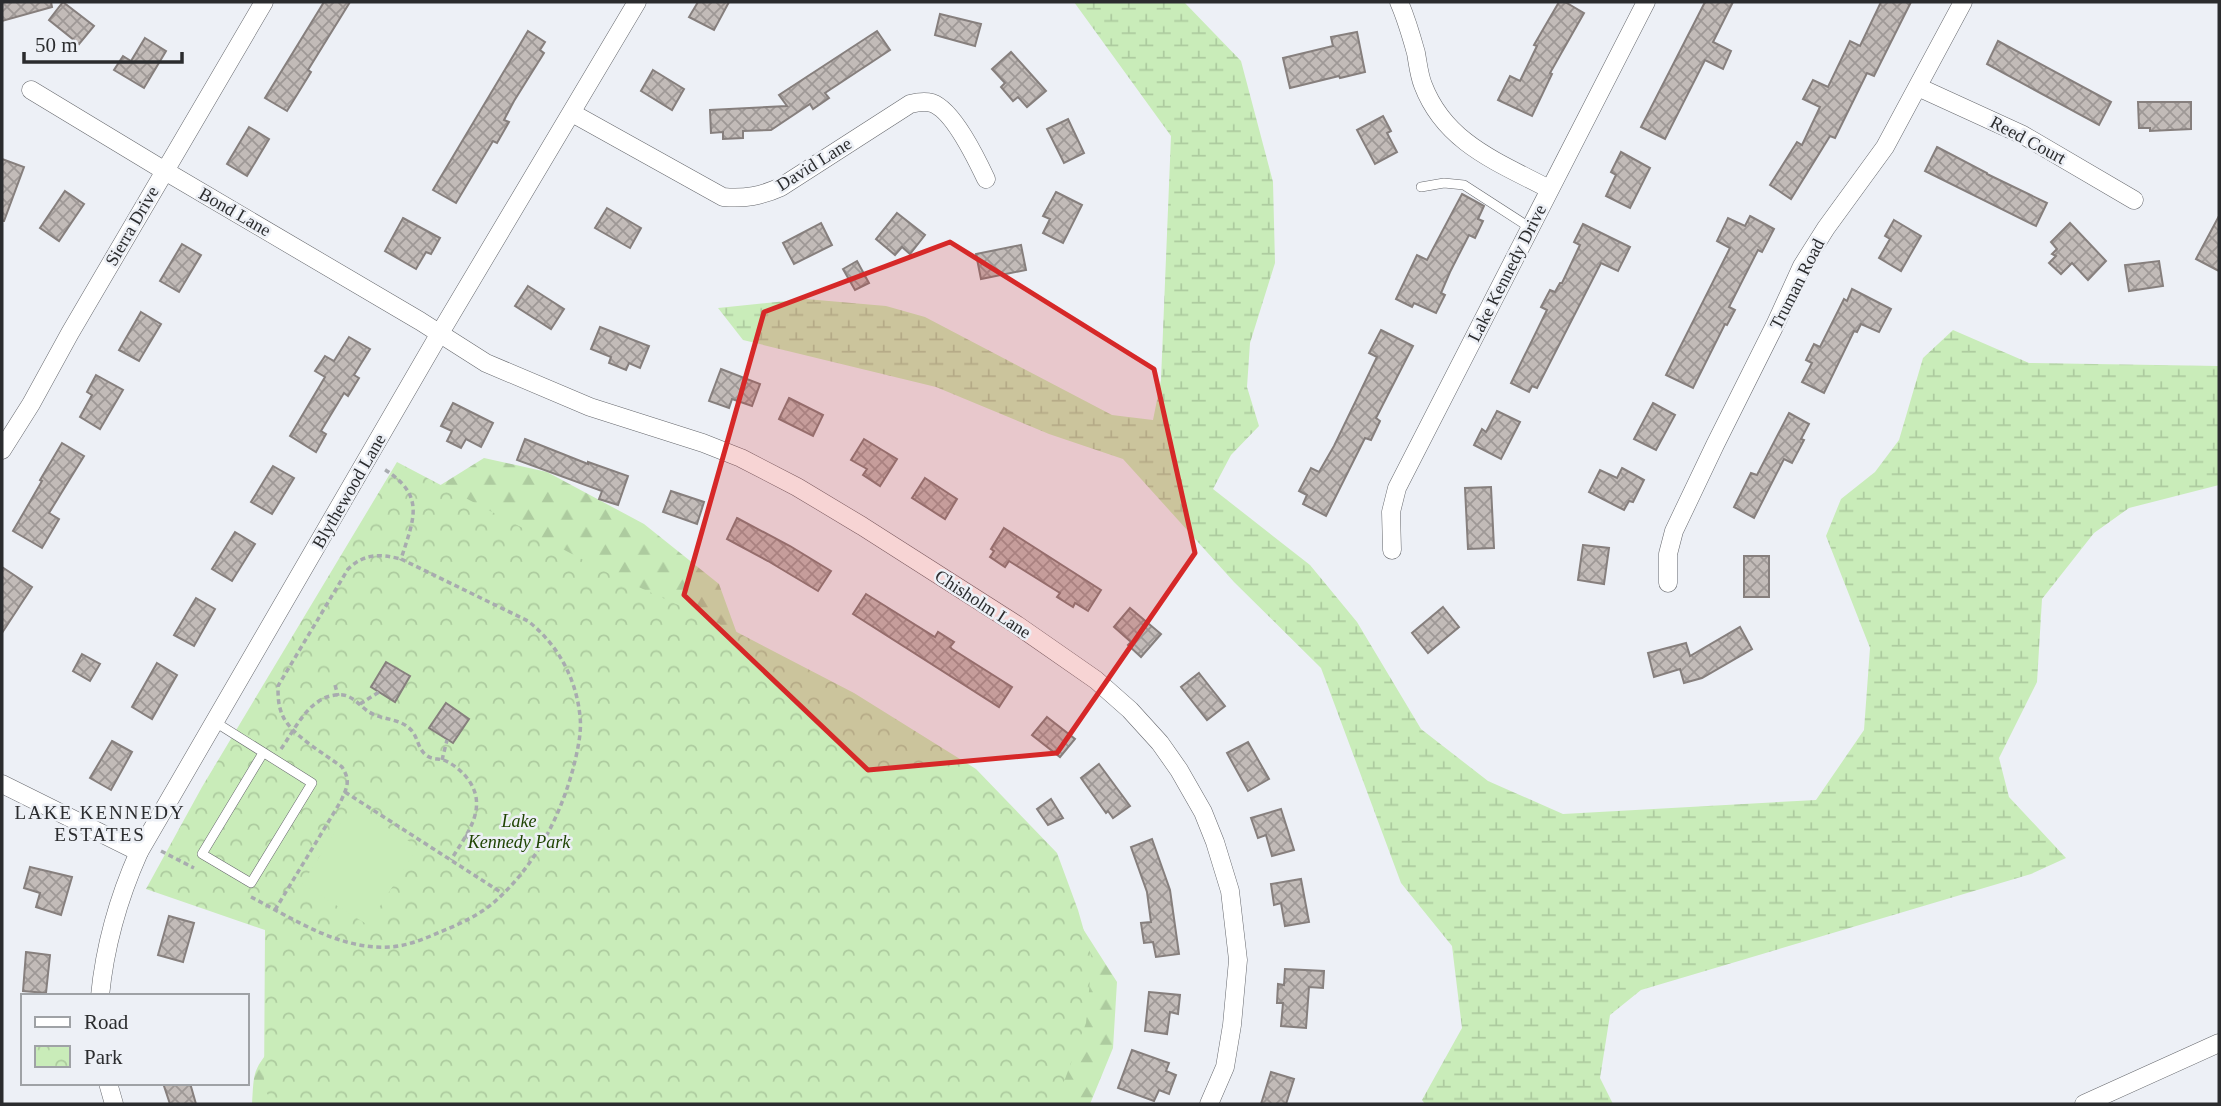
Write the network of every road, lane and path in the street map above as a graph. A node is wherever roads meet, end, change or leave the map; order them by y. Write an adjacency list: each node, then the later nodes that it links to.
1 (264, 2): 9 (street, Sierra Drive)
2 (638, 2): 8 (street, Blythewood Lane)
3 (1399, 2): 12 (street)
4 (1646, 2): 12 (street, Lake Kennedy Drive)
5 (1963, 2): 6 (street, Truman Road)
6 (1918, 87): 13 (street, Reed Court); 20 (street, Truman Road)
7 (32, 90): 9 (street, Bond Lane)
8 (572, 113): 10 (street, David Lane); 15 (street, Blythewood Lane)
9 (164, 171): 15 (street, Bond Lane); 16 (street, Sierra Drive)
10 (986, 179)
11 (1421, 187): 14 (lane)
12 (1549, 188): 14 (street, Lake Kennedy Drive)
13 (2134, 200)
14 (1530, 227): 18 (street, Lake Kennedy Drive)
15 (440, 333): 17 (street, Blythewood Lane); 45 (street, Chisholm Lane)
16 (4, 443)
17 (368, 458): 19 (path); 25 (street, Blythewood Lane)
18 (1392, 550)
19 (401, 559): 26 (path); 38 (path)
20 (1668, 583)
21 (335, 685): 23 (path)
22 (379, 692): 24 (path)
23 (338, 696): 24 (path); 26 (path)
24 (359, 705): 30 (path)
25 (215, 722): 28 (lane); 35 (street, Blythewood Lane)
26 (294, 730): 29 (path); 32 (path)
27 (447, 740): 30 (path)
28 (264, 753): 29 (lane); 29 (lane)
29 (274, 759)
30 (443, 760): 33 (path)
31 (2, 784): 35 (street)
32 (345, 792): 36 (path); 40 (path)
33 (465, 835): 34 (path); 36 (path)
34 (480, 845)
35 (142, 847): 37 (path); 41 (street, Blythewood Lane)
36 (451, 860): 38 (path)
37 (204, 873)
38 (502, 893): 40 (path)
39 (251, 897): 40 (path)
40 (275, 910)
41 (100, 994)
42 (2219, 1043): 46 (street)
43 (109, 1085): 44 (street)
44 (114, 1104)
45 (1209, 1104)
46 (2084, 1104)

